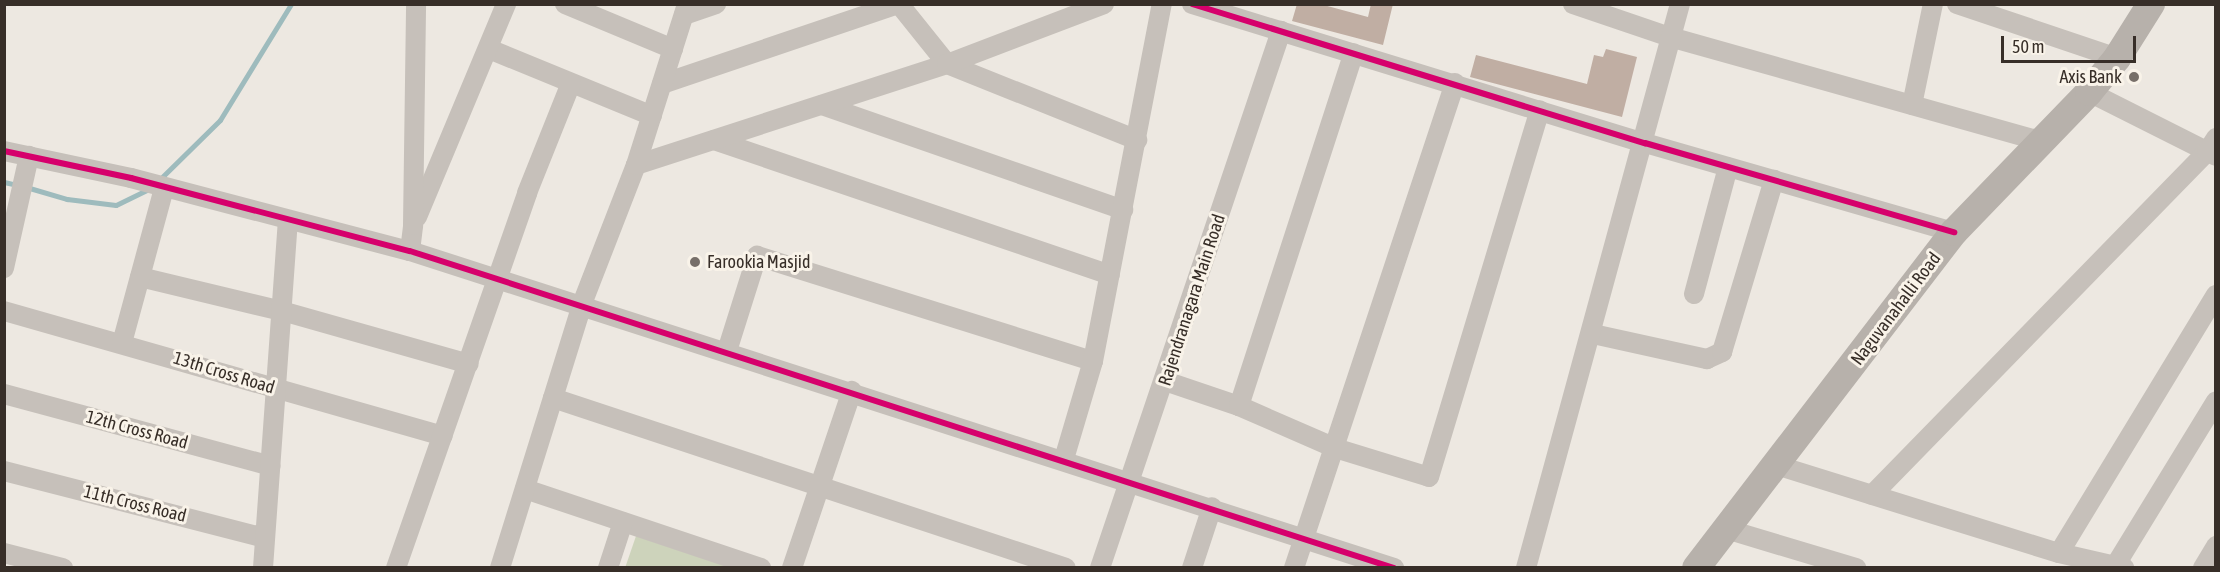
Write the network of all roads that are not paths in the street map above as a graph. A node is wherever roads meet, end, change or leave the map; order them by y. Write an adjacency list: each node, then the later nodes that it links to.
1 (416, 4): 42 (street)
2 (506, 4): 16 (street)
3 (566, 4): 17 (street)
4 (716, 4): 13 (street)
5 (1104, 4): 20 (street)
6 (1162, 4): 30 (street)
7 (1192, 4): 14 (street)
8 (1573, 4): 15 (street)
9 (1680, 4): 15 (street)
10 (1933, 4): 26 (street)
11 (1957, 4): 19 (street)
12 (2151, 4): 19 (street, Naguvanahalli Road)
13 (686, 10): 17 (street)
14 (1281, 31): 18 (street); 59 (street, Rajendranagara Main Road)
15 (1670, 37): 26 (street); 32 (street)
16 (489, 49): 21 (street); 42 (street)
17 (673, 49): 23 (street)
18 (1354, 53): 22 (street); 65 (street)
19 (2117, 58): 24 (street, Naguvanahalli Road)
20 (947, 64): 23 (street); 25 (street); 30 (street)
21 (571, 83): 28 (street); 48 (street)
22 (1455, 83): 27 (street); 67 (street)
23 (662, 84): 28 (street)
24 (2089, 92): 31 (street, Naguvanahalli Road); 33 (street)
25 (822, 105): 29 (street); 40 (street)
26 (1912, 105): 31 (street)
27 (1540, 110): 32 (street); 67 (street)
28 (652, 116): 36 (street)
29 (714, 140): 36 (street); 46 (street)
30 (1137, 140): 40 (street)
31 (2043, 142): 43 (street, Naguvanahalli Road)
32 (1645, 143): 37 (street); 54 (street)
33 (2213, 149): 75 (street)
34 (4, 151): 35 (street)
35 (28, 162): 39 (street); 45 (street)
36 (636, 165): 51 (street)
37 (1728, 167): 38 (street); 49 (street)
38 (1774, 180): 43 (street); 54 (street)
39 (165, 188): 41 (street); 47 (street)
40 (1123, 210): 46 (street)
41 (288, 222): 44 (street); 53 (street)
42 (413, 225): 44 (street)
43 (1954, 232): 69 (street, Naguvanahalli Road)
44 (410, 251): 48 (street)
45 (4, 267)
46 (1110, 275): 57 (street)
47 (140, 277): 53 (street); 55 (street)
48 (499, 278): 51 (street); 58 (street)
49 (1694, 294)
50 (2216, 295): 83 (street)
51 (582, 304): 56 (street); 63 (street)
52 (4, 311): 55 (street, 13th Cross Road)
53 (282, 311): 58 (street); 60 (street)
54 (1593, 334): 97 (street)
55 (122, 343): 60 (street, 13th Cross Road)
56 (727, 351): 57 (street); 61 (street)
57 (1093, 361): 68 (street)
58 (468, 364): 66 (street)
59 (1165, 381): 65 (street); 72 (street, Rajendranagara Main Road)
60 (276, 389): 66 (street, 13th Cross Road); 70 (street)
61 (852, 391): 68 (street); 73 (street)
62 (4, 394): 70 (street, 12th Cross Road)
63 (553, 398): 73 (street); 74 (street)
64 (2216, 401): 84 (street)
65 (1239, 406): 67 (street)
66 (443, 436): 87 (street)
67 (1335, 448): 80 (street)
68 (1064, 459): 72 (street)
69 (1776, 465): 75 (street); 78 (street, Naguvanahalli Road)
70 (270, 466): 79 (street)
71 (4, 471): 79 (street, 11th Cross Road)
72 (1130, 480): 76 (street); 93 (street, Rajendranagara Main Road)
73 (820, 486): 91 (street); 92 (street)
74 (525, 489): 77 (street); 88 (street)
75 (1872, 495): 83 (street)
76 (1212, 507): 80 (street); 94 (street)
77 (623, 522): 89 (street); 90 (street)
78 (1726, 529): 98 (street, Naguvanahalli Road); 99 (street)
79 (265, 538): 86 (street)
80 (1304, 538): 95 (street); 96 (street)
81 (2216, 546): 100 (street)
82 (4, 553): 85 (street)
83 (2059, 553): 84 (street)
84 (2119, 566)
85 (63, 567)
86 (263, 567)
87 (396, 567)
88 (500, 567)
89 (608, 567)
90 (761, 567)
91 (792, 567)
92 (1066, 567)
93 (1100, 567)
94 (1192, 567)
95 (1294, 567)
96 (1394, 567)
97 (1526, 567)
98 (1696, 567)
99 (1856, 567)
100 (2203, 567)

